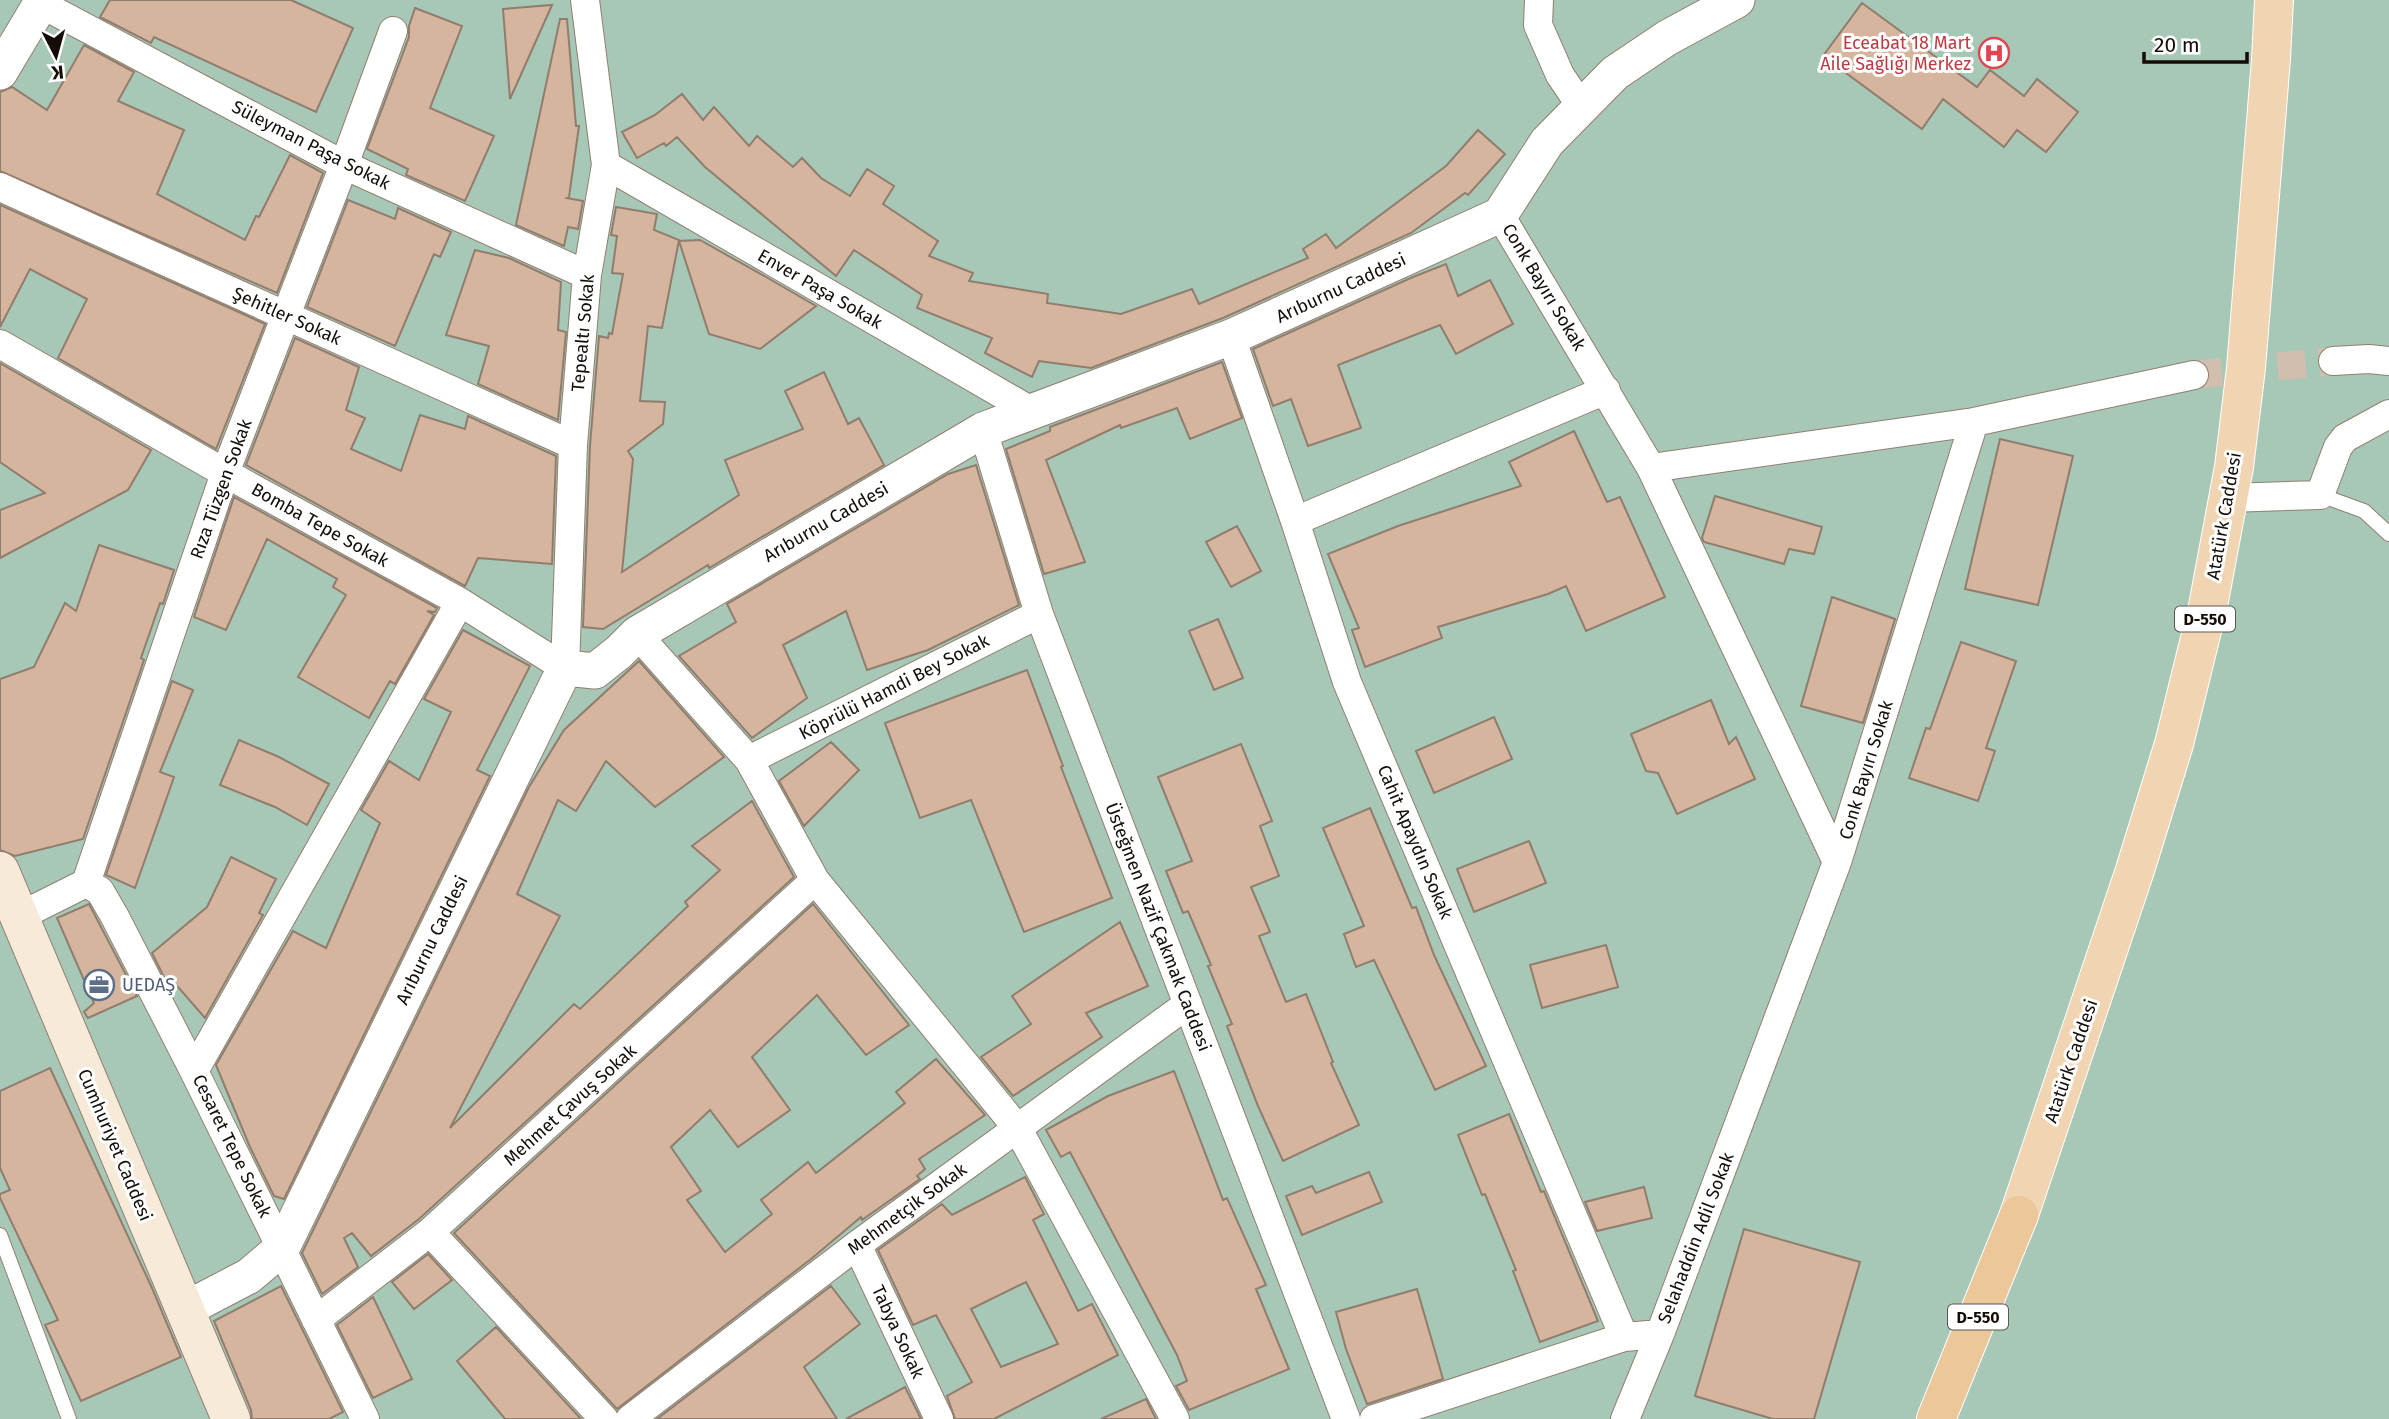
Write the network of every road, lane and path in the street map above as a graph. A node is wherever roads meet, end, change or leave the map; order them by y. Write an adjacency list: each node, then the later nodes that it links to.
1 (585, 0): 10 (street, Tepealtı Sokak)
2 (1539, 0): 8 (street)
3 (1737, 0): 8 (street)
4 (2274, 0): 29 (main road, Atatürk Caddesi / D-550)
5 (42, 2): 7 (street); 9 (street, Süleyman Paşa Sokak)
6 (393, 31): 9 (street, Rıza Tüzgen Sokak)
7 (0, 72)
8 (1581, 106): 12 (street)
9 (344, 165): 13 (street, Süleyman Paşa Sokak); 14 (street, Rıza Tüzgen Sokak)
10 (606, 165): 13 (street, Tepealtı Sokak); 21 (street, Enver Paşa Sokak)
11 (0, 187): 14 (street, Şehitler Sokak)
12 (1500, 215): 15 (street, Arıburnu Caddesi); 20 (street, Conk Bayırı Sokak)
13 (587, 275): 25 (street, Tepealtı Sokak)
14 (286, 315): 25 (street, Şehitler Sokak); 27 (street, Rıza Tüzgen Sokak)
15 (1231, 337): 21 (street, Arıburnu Caddesi); 30 (street, Cahit Apaydın Sokak)
16 (0, 344): 27 (street, Bomba Tepe Sokak)
17 (2333, 361): 18 (street)
18 (2389, 361)
19 (2194, 375): 23 (street)
20 (1606, 390): 26 (street, Conk Bayırı Sokak); 30 (street)
21 (1033, 412): 24 (street, Arıburnu Caddesi)
22 (2389, 414): 28 (street)
23 (1974, 422): 26 (street); 37 (street, Conk Bayırı Sokak)
24 (983, 430): 33 (street, Üsteğmen Nazif Çakmak Caddesi); 34 (street, Arıburnu Caddesi)
25 (573, 445): 35 (street, Tepealtı Sokak)
26 (1651, 468): 37 (street, Conk Bayırı Sokak)
27 (225, 473): 32 (street, Bomba Tepe Sokak); 40 (street, Rıza Tüzgen Sokak)
28 (2320, 495): 29 (street); 31 (lane)
29 (2228, 498): 45 (main road, Atatürk Caddesi / D-550)
30 (1295, 521): 53 (street, Cahit Apaydın Sokak)
31 (2389, 534)
32 (460, 602): 35 (street, Bomba Tepe Sokak); 43 (street)
33 (1039, 614): 36 (street, Köprülü Hamdi Bey Sokak); 42 (street, Üsteğmen Nazif Çakmak Caddesi)
34 (637, 634): 35 (street, Arıburnu Caddesi); 36 (street)
35 (565, 668): 49 (street, Arıburnu Caddesi)
36 (749, 760): 39 (street)
37 (1837, 862): 52 (street, Selahaddin Adil Sokak)
38 (0, 870): 41 (main road, Cumhuriyet Caddesi)
39 (815, 880): 44 (street); 46 (street, Mehmet Çavuş Sokak)
40 (86, 883): 41 (street); 43 (street, Cesaret Tepe Sokak)
41 (20, 916): 50 (main road, Cumhuriyet Caddesi)
42 (1188, 1004): 44 (street, Mehmetçik Sokak); 61 (street, Üsteğmen Nazif Çakmak Caddesi)
43 (194, 1071): 49 (street, Cesaret Tepe Sokak)
44 (1018, 1129): 48 (street, Mehmetçik Sokak); 60 (street)
45 (2019, 1215): 64 (highway, D-550); 65 (highway, D-550)
46 (430, 1232): 51 (street, Mehmet Çavuş Sokak); 57 (street)
47 (0, 1235): 54 (lane)
48 (857, 1245): 58 (street, Mehmetçik Sokak); 59 (street, Tabya Sokak)
49 (282, 1248): 50 (street, Arıburnu Caddesi); 51 (street, Cesaret Tepe Sokak)
50 (184, 1310): 55 (main road, Cumhuriyet Caddesi)
51 (316, 1320): 56 (street, Cesaret Tepe Sokak)
52 (1660, 1334): 53 (street, Selahaddin Adil Sokak); 63 (street)
53 (1624, 1337): 62 (street, Selahaddin Adil Sokak)
54 (69, 1419)
55 (231, 1419)
56 (365, 1419)
57 (604, 1419)
58 (630, 1419)
59 (939, 1419)
60 (1175, 1419)
61 (1346, 1419)
62 (1374, 1419)
63 (1625, 1419)
64 (1936, 1419)
65 (1948, 1419)

